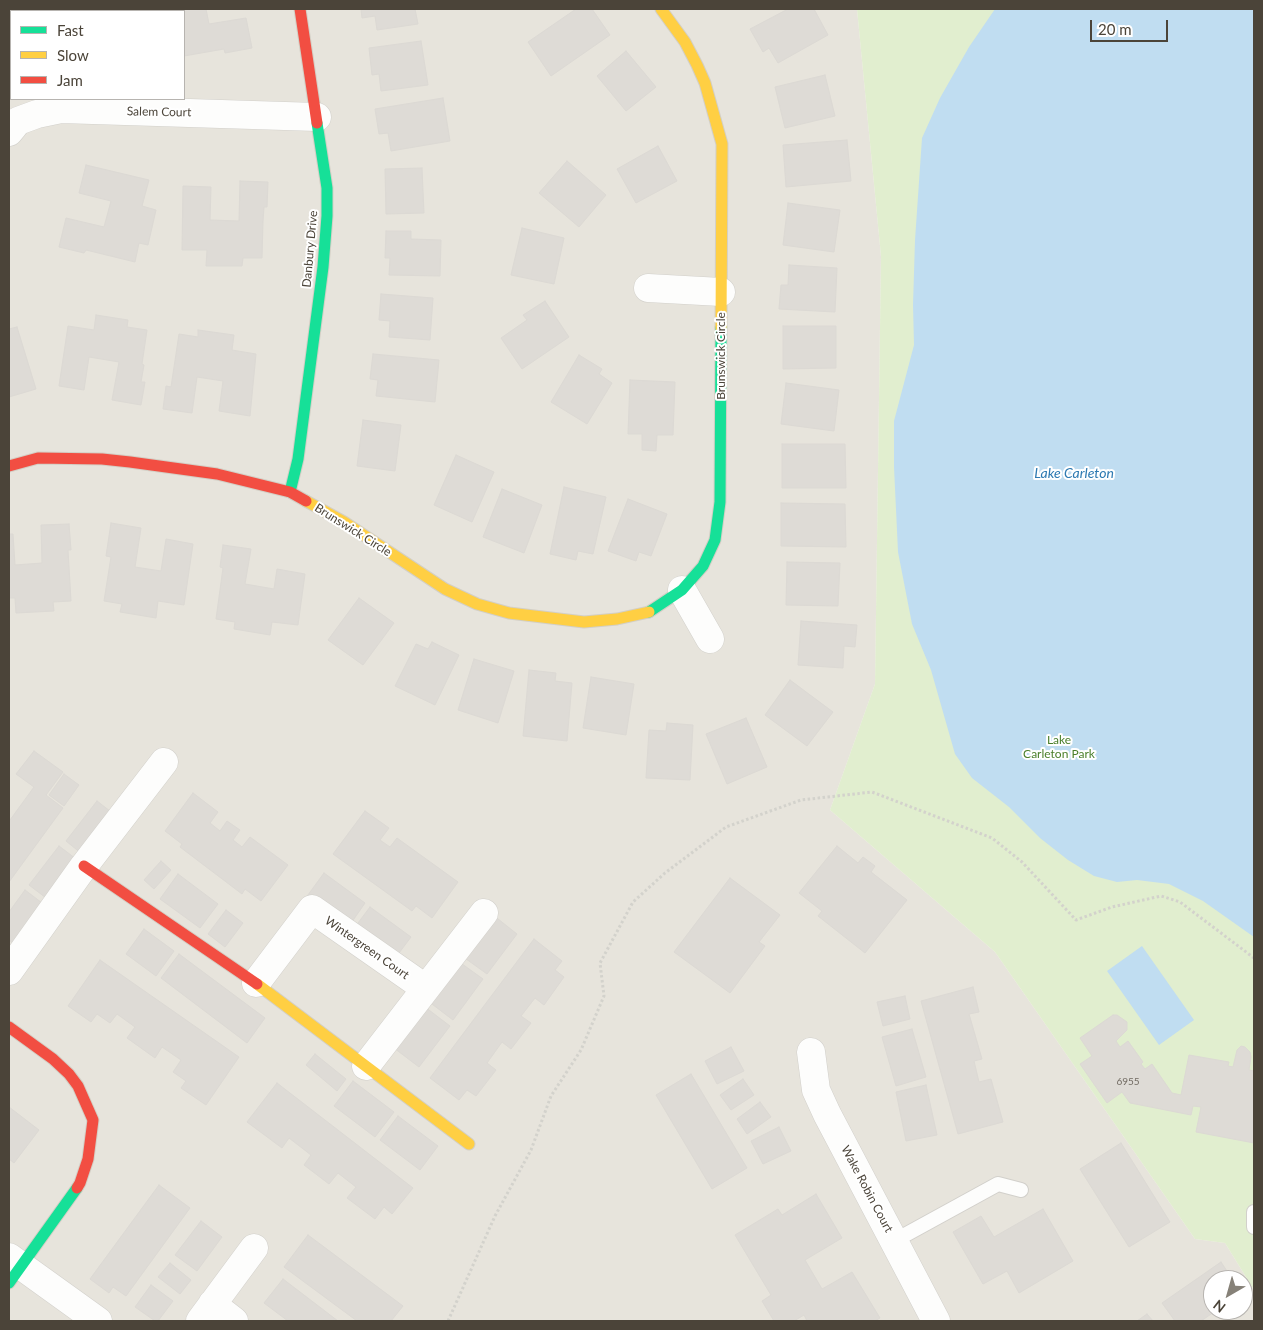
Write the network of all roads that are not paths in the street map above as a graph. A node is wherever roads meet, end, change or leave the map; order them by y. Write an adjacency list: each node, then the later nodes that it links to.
1 (300, 9): 3 (street, Danbury Drive)
2 (661, 9): 6 (street, Brunswick Circle)
3 (317, 116): 4 (street, Salem Court); 8 (street, Danbury Drive)
4 (9, 132)
5 (648, 288): 6 (street)
6 (722, 292): 9 (street, Brunswick Circle)
7 (9, 466): 8 (street, Brunswick Circle)
8 (290, 492): 9 (street, Brunswick Circle)
9 (682, 590): 10 (street)
10 (710, 639)
11 (164, 762): 12 (street)
12 (84, 866): 14 (street); 15 (street)
13 (484, 913): 16 (street)
14 (9, 971)
15 (256, 983): 16 (street, Wintergreen Court); 19 (street)
16 (425, 988): 19 (street)
17 (9, 1027): 26 (street)
18 (812, 1052): 24 (street, Wake Robin Court)
19 (366, 1066): 20 (street)
20 (469, 1144)
21 (1021, 1190): 24 (lane)
22 (1254, 1212): 23 (lane)
23 (1254, 1227)
24 (894, 1241): 30 (street, Wake Robin Court)
25 (254, 1248): 27 (street)
26 (13, 1268): 28 (street)
27 (206, 1313): 29 (street)
28 (98, 1321)
29 (234, 1321)
30 (936, 1321)

